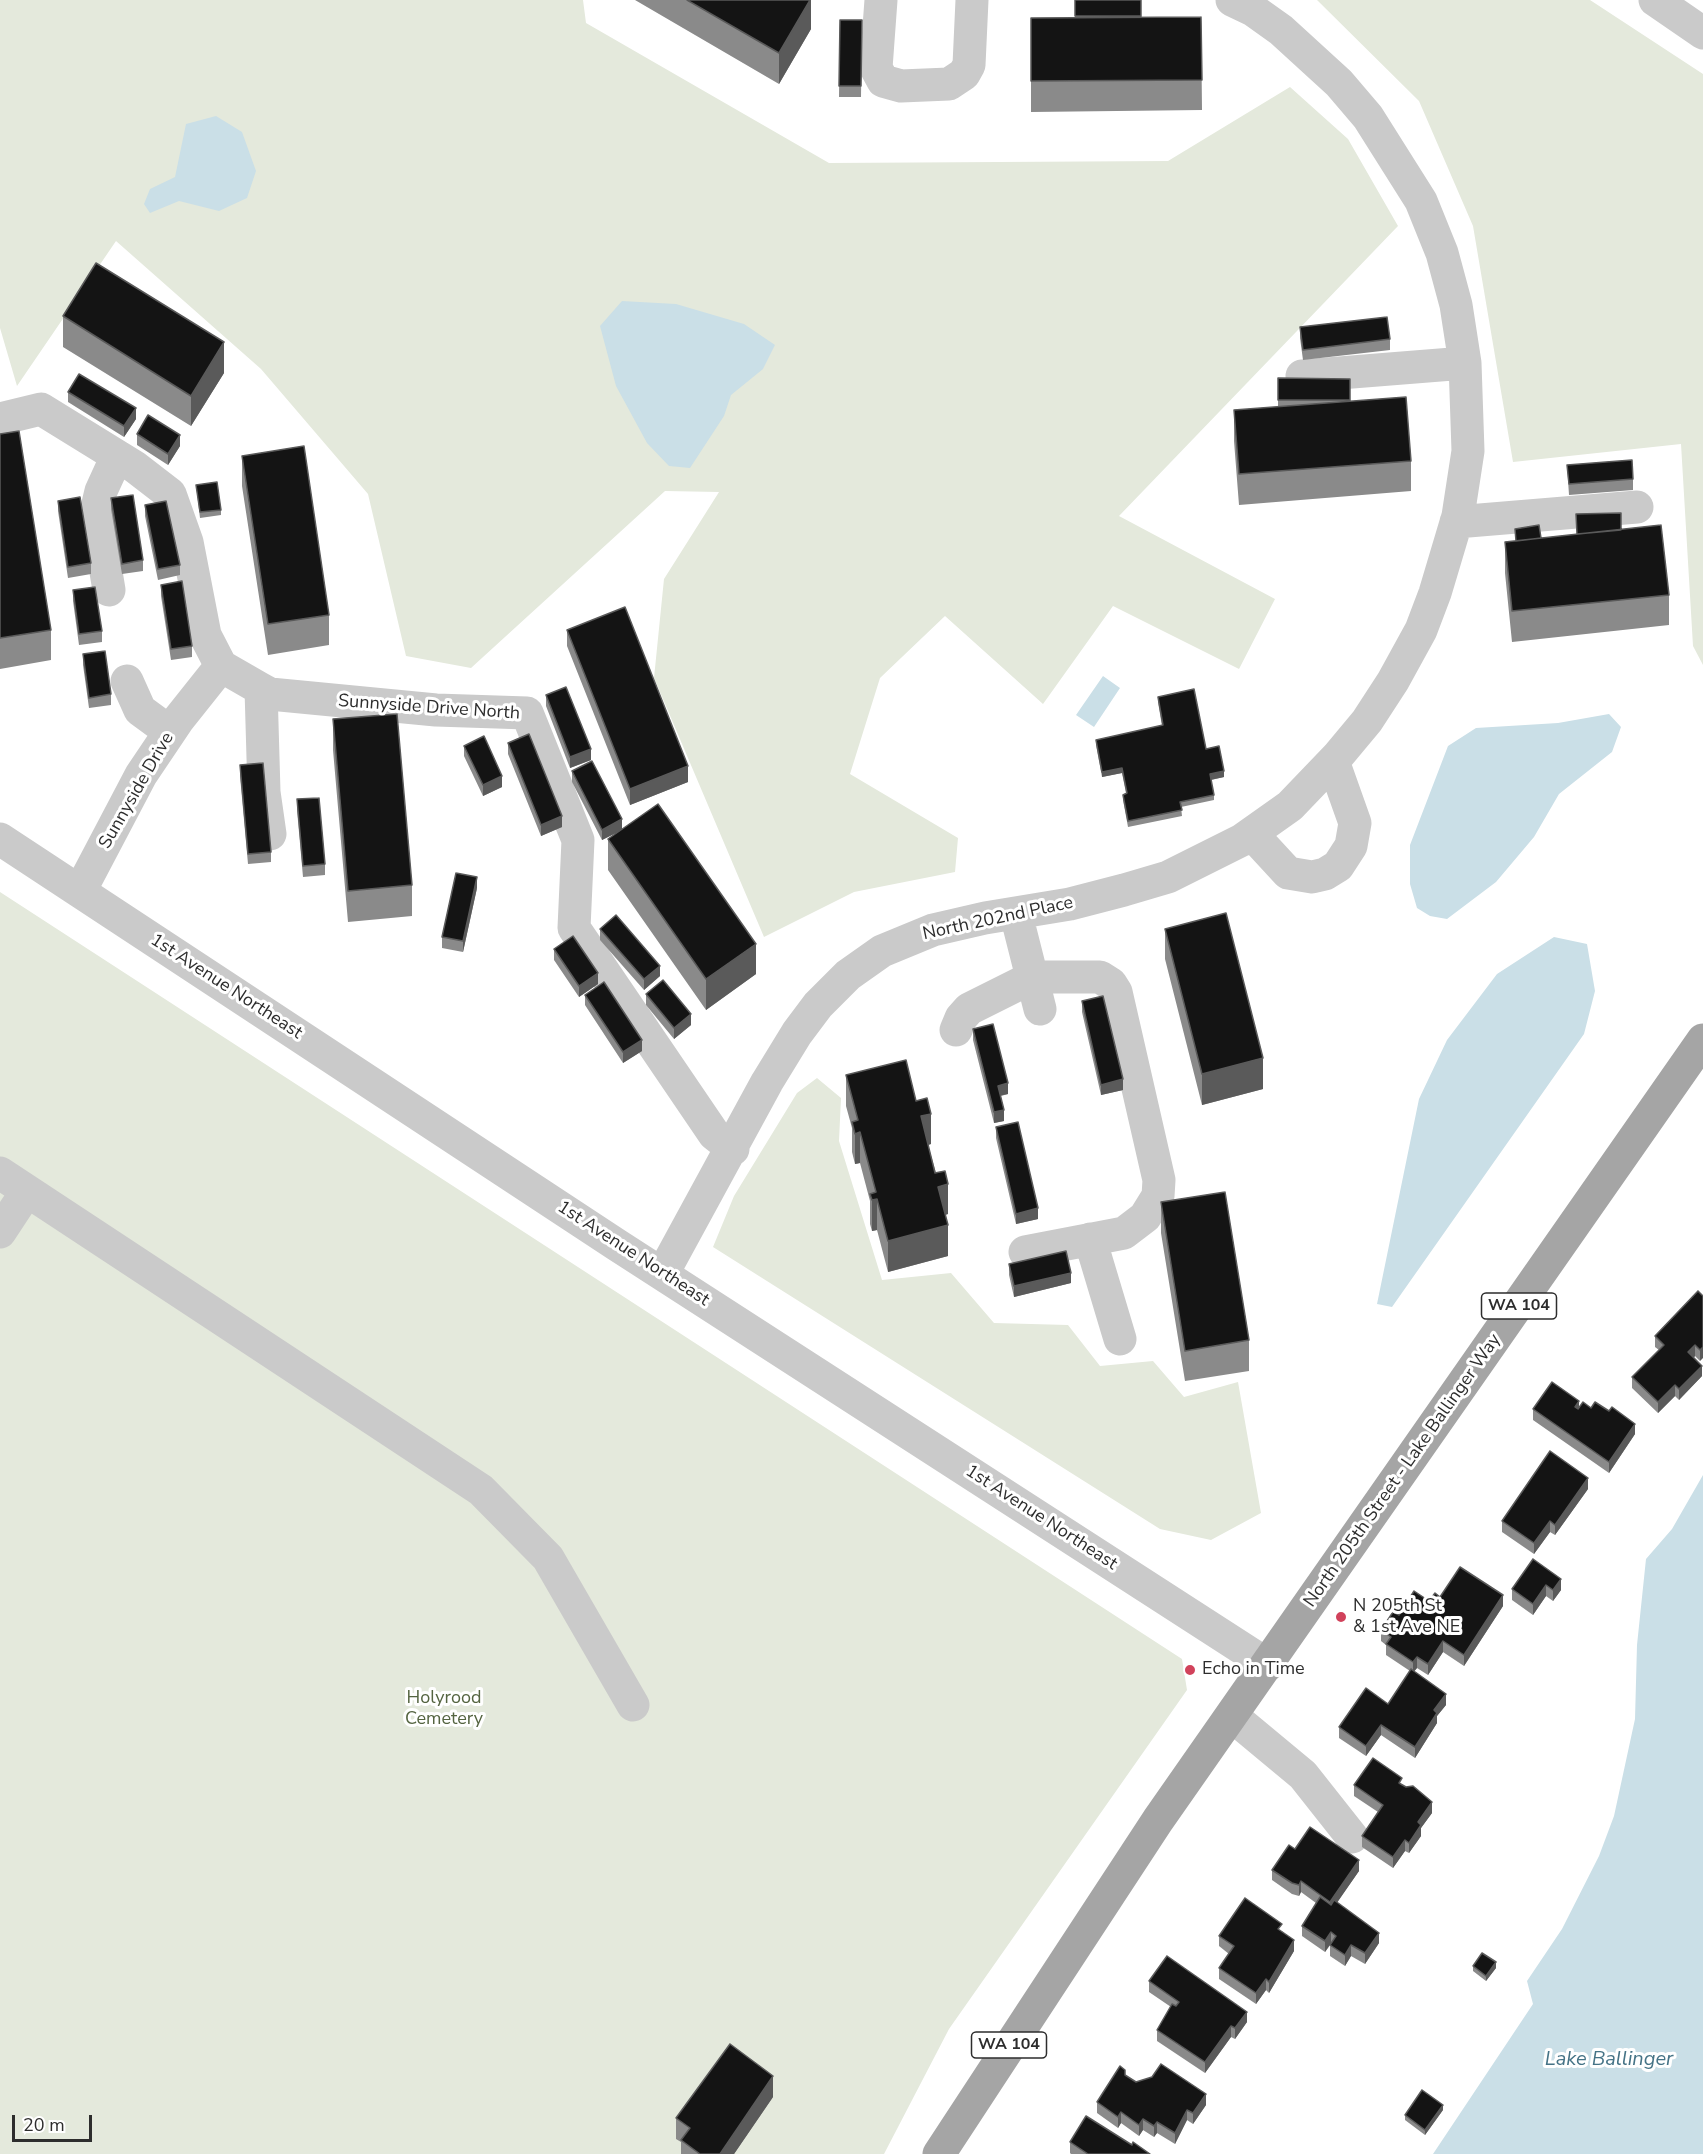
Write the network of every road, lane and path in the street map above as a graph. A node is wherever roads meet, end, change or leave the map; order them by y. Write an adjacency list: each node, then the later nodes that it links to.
1 (880, 0): 2 (street)
2 (972, 0)
3 (1232, 0): 6 (street, North 202nd Place)
4 (1655, 0): 5 (street)
5 (1703, 33)
6 (1465, 363): 7 (street); 11 (street, North 202nd Place)
7 (1302, 376)
8 (0, 419): 9 (street)
9 (117, 456): 12 (street); 13 (street)
10 (1637, 507): 11 (street)
11 (1456, 522): 17 (street, North 202nd Place)
12 (109, 590)
13 (221, 666): 15 (street, Sunnyside Drive North); 16 (street, Sunnyside Drive)
14 (127, 681): 16 (street)
15 (261, 689): 18 (street); 27 (street, Sunnyside Drive North)
16 (170, 732): 21 (street, Sunnyside Drive)
17 (1333, 761): 19 (street, North 202nd Place); 19 (street)
18 (270, 834)
19 (1252, 834): 22 (street, North 202nd Place)
20 (0, 839): 21 (street, 1st Avenue Northeast)
21 (80, 891): 33 (street, 1st Avenue Northeast)
22 (1016, 914): 23 (street); 27 (street, North 202nd Place)
23 (1033, 977): 24 (street); 25 (street); 31 (street)
24 (1040, 1009)
25 (956, 1030)
26 (1703, 1040): 35 (main road, North 205th Street - Lake Ballinger Way / WA 104)
27 (733, 1149): 33 (street, North 202nd Place)
28 (0, 1173): 29 (street)
29 (27, 1191): 30 (street); 36 (street)
30 (0, 1232)
31 (1090, 1239): 32 (street); 34 (street)
32 (1025, 1252)
33 (663, 1273): 35 (street, 1st Avenue Northeast)
34 (1120, 1339)
35 (1268, 1665): 37 (main road, WA 104)
36 (633, 1705)
37 (1232, 1716): 38 (street); 39 (main road, WA 104)
38 (1352, 1837)
39 (939, 2154)

